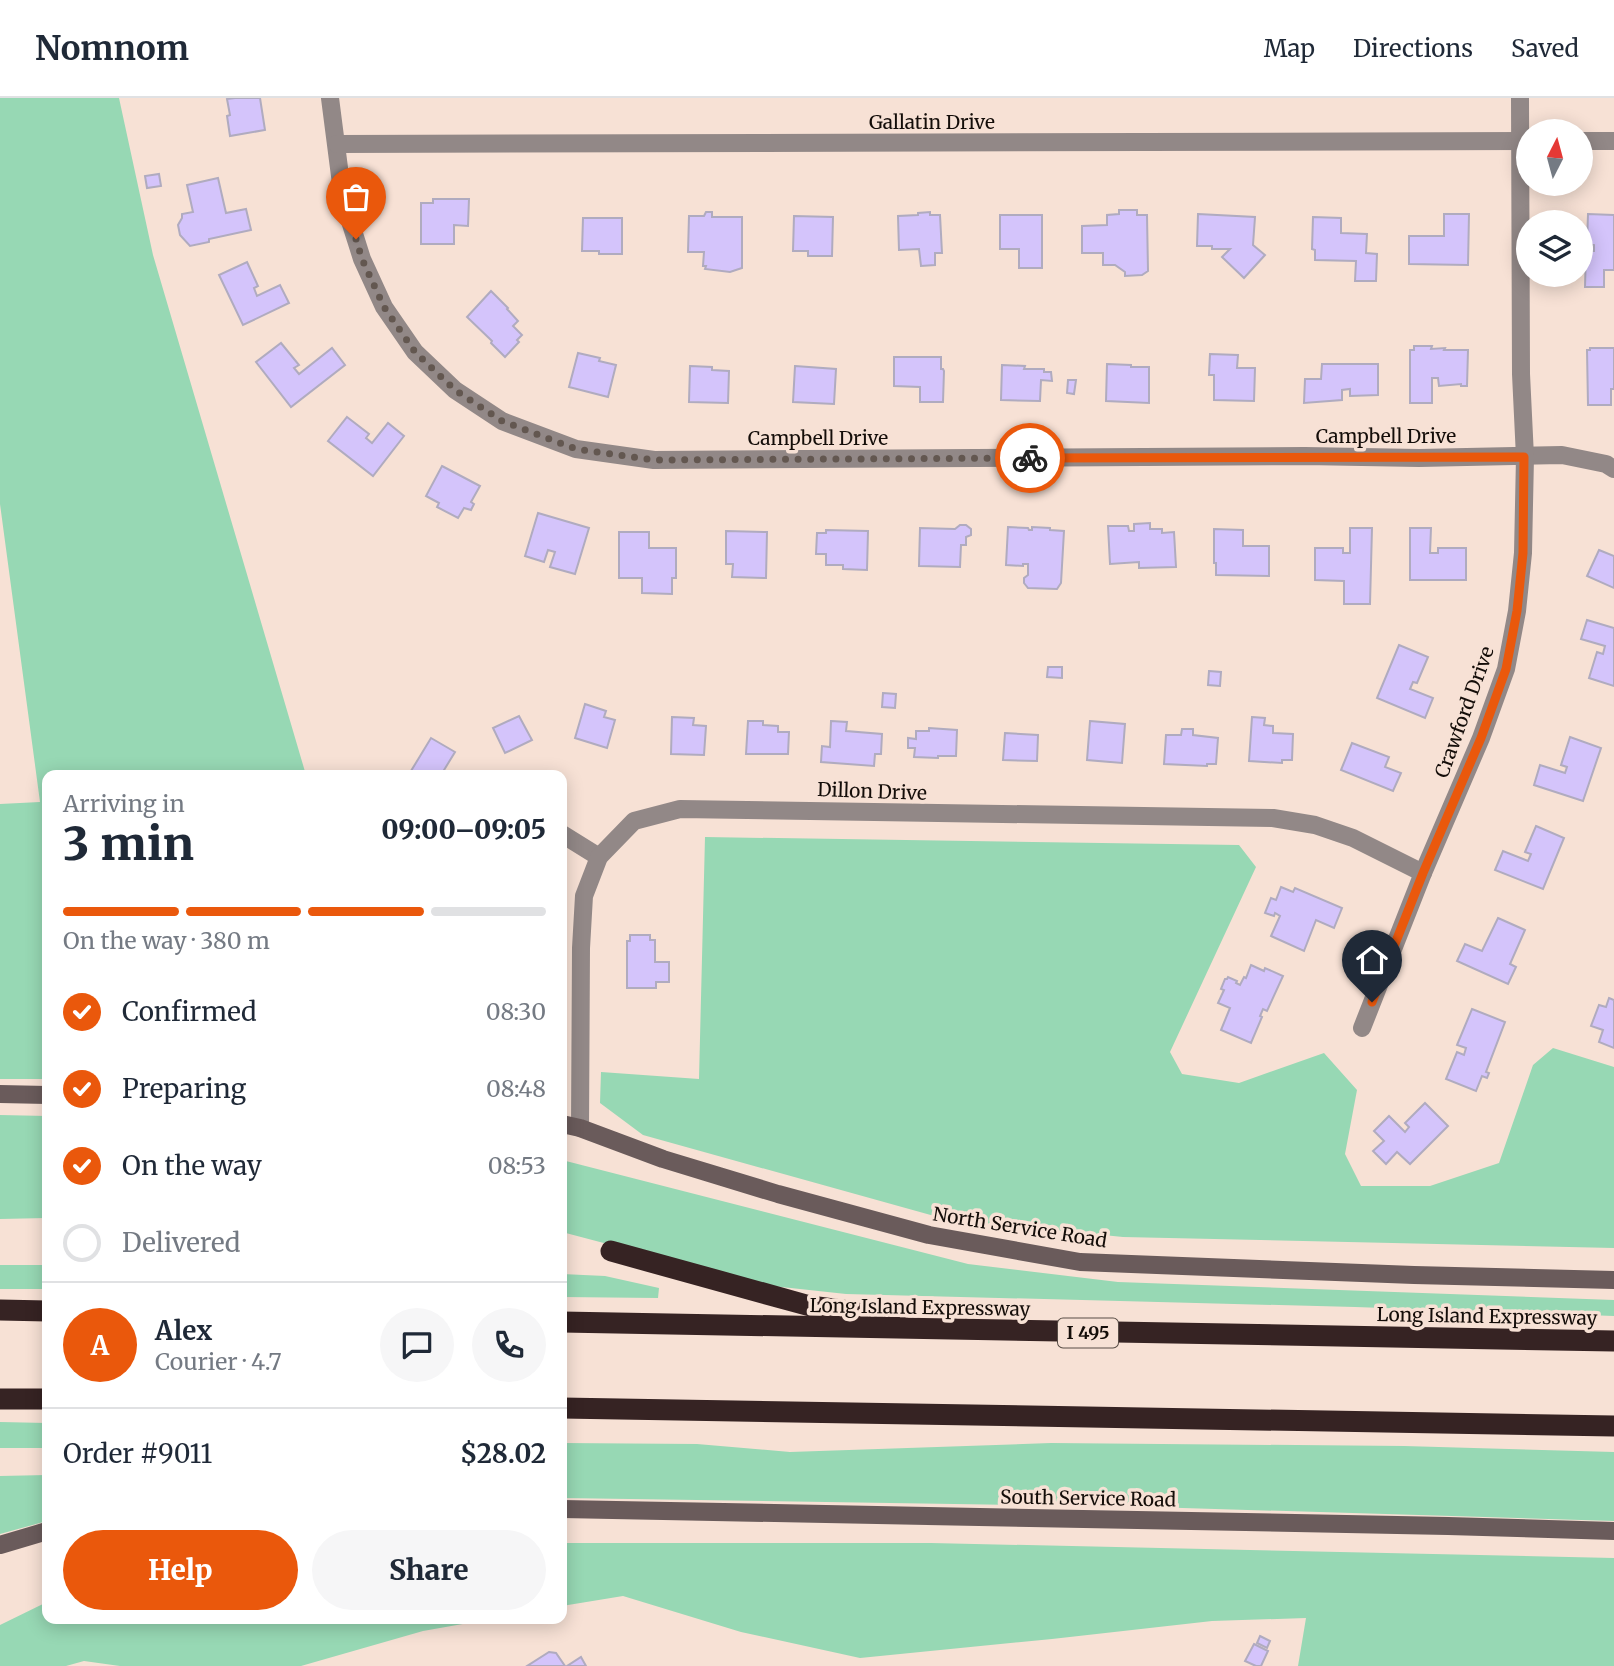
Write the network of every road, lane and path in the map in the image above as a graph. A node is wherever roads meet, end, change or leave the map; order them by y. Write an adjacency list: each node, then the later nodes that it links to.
1 (330, 98): 7 (street, Campbell Drive)
2 (1520, 98): 3 (street, Crawford Drive)
3 (1522, 119)
4 (1516, 141): 7 (street, Gallatin Drive)
5 (1593, 141): 6 (street)
6 (1614, 141)
7 (337, 144): 9 (street, Campbell Drive)
8 (1523, 196): 9 (street, Crawford Drive)
9 (1524, 457): 10 (street, Campbell Drive); 13 (street, Crawford Drive)
10 (1614, 469)
11 (567, 837): 12 (street)
12 (599, 857): 13 (street, Dillon Drive); 18 (street, Dillon Drive)
13 (1423, 873): 14 (street, Crawford Drive)
14 (1362, 1028)
15 (0, 1094): 16 (main road)
16 (42, 1095)
17 (567, 1125): 18 (main road, North Service Road)
18 (580, 1128): 20 (main road, North Service Road)
19 (611, 1251): 24 (highway)
20 (1614, 1280)
21 (0, 1310): 22 (highway)
22 (42, 1311)
23 (567, 1322): 24 (highway, Long Island Expressway / I 495)
24 (998, 1331): 25 (highway, Long Island Expressway / I 495)
25 (1614, 1341)
26 (0, 1399): 27 (highway)
27 (42, 1399)
28 (567, 1408): 29 (highway)
29 (1614, 1426)
30 (567, 1509): 31 (main road, South Service Road)
31 (1614, 1531)
32 (42, 1532): 33 (main road)
33 (0, 1545)

